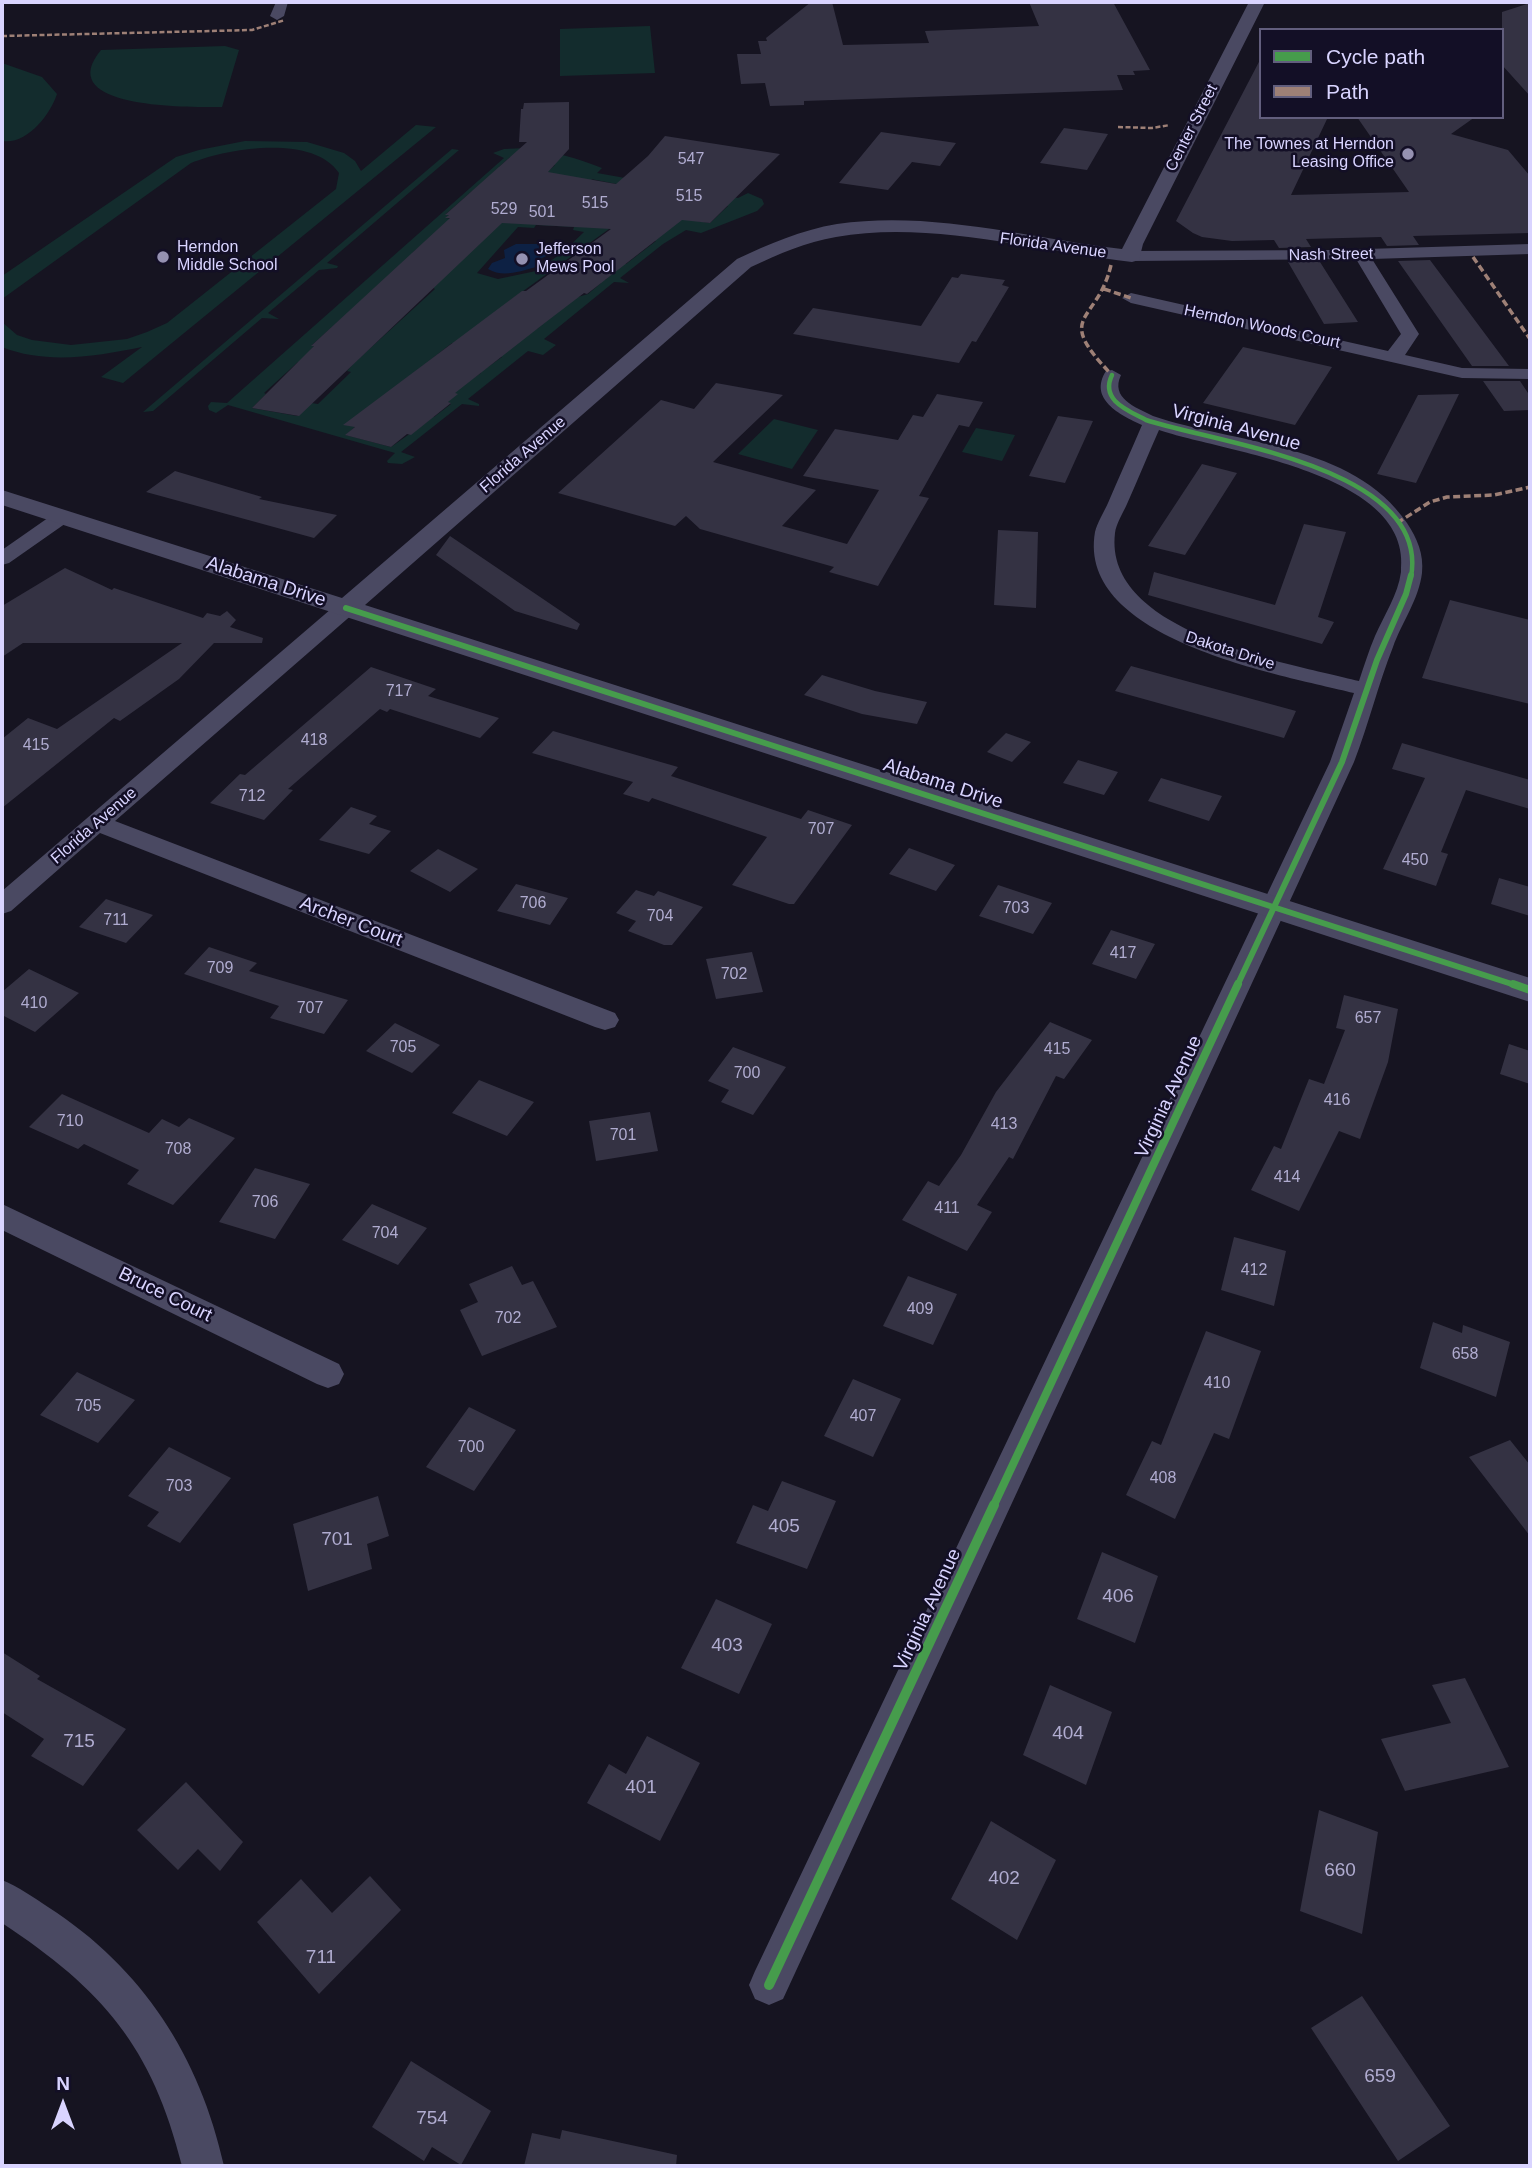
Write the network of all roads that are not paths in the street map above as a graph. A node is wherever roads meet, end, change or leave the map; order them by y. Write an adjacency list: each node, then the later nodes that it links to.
1 (282, 2): 3 (street)
2 (1257, 2): 6 (street, Center Street)
3 (277, 16)
4 (1530, 249): 5 (street, Nash Street)
5 (1361, 254): 6 (street, Nash Street); 8 (street)
6 (1132, 256): 15 (street, Florida Avenue)
7 (1131, 299): 8 (street, Herndon Woods Court)
8 (1393, 356): 9 (street, Herndon Woods Court)
9 (1530, 374)
10 (1112, 375): 11 (street, Virginia Avenue)
11 (1153, 422): 16 (street, Virginia Avenue); 16 (street, Dakota Drive)
12 (2, 497): 13 (street, Alabama Drive)
13 (62, 517): 14 (street); 15 (street, Alabama Drive)
14 (2, 559)
15 (346, 608): 17 (street, Florida Avenue); 19 (street, Alabama Drive)
16 (1368, 690): 19 (street, Virginia Avenue)
17 (97, 823): 18 (street, Florida Avenue); 21 (street, Archer Court)
18 (2, 905)
19 (1275, 907): 20 (street, Alabama Drive); 25 (street, Virginia Avenue)
20 (1530, 990)
21 (605, 1020)
22 (2, 1216): 23 (street, Bruce Court)
23 (328, 1374)
24 (2, 1900): 26 (street)
25 (769, 1985)
26 (203, 2166)

